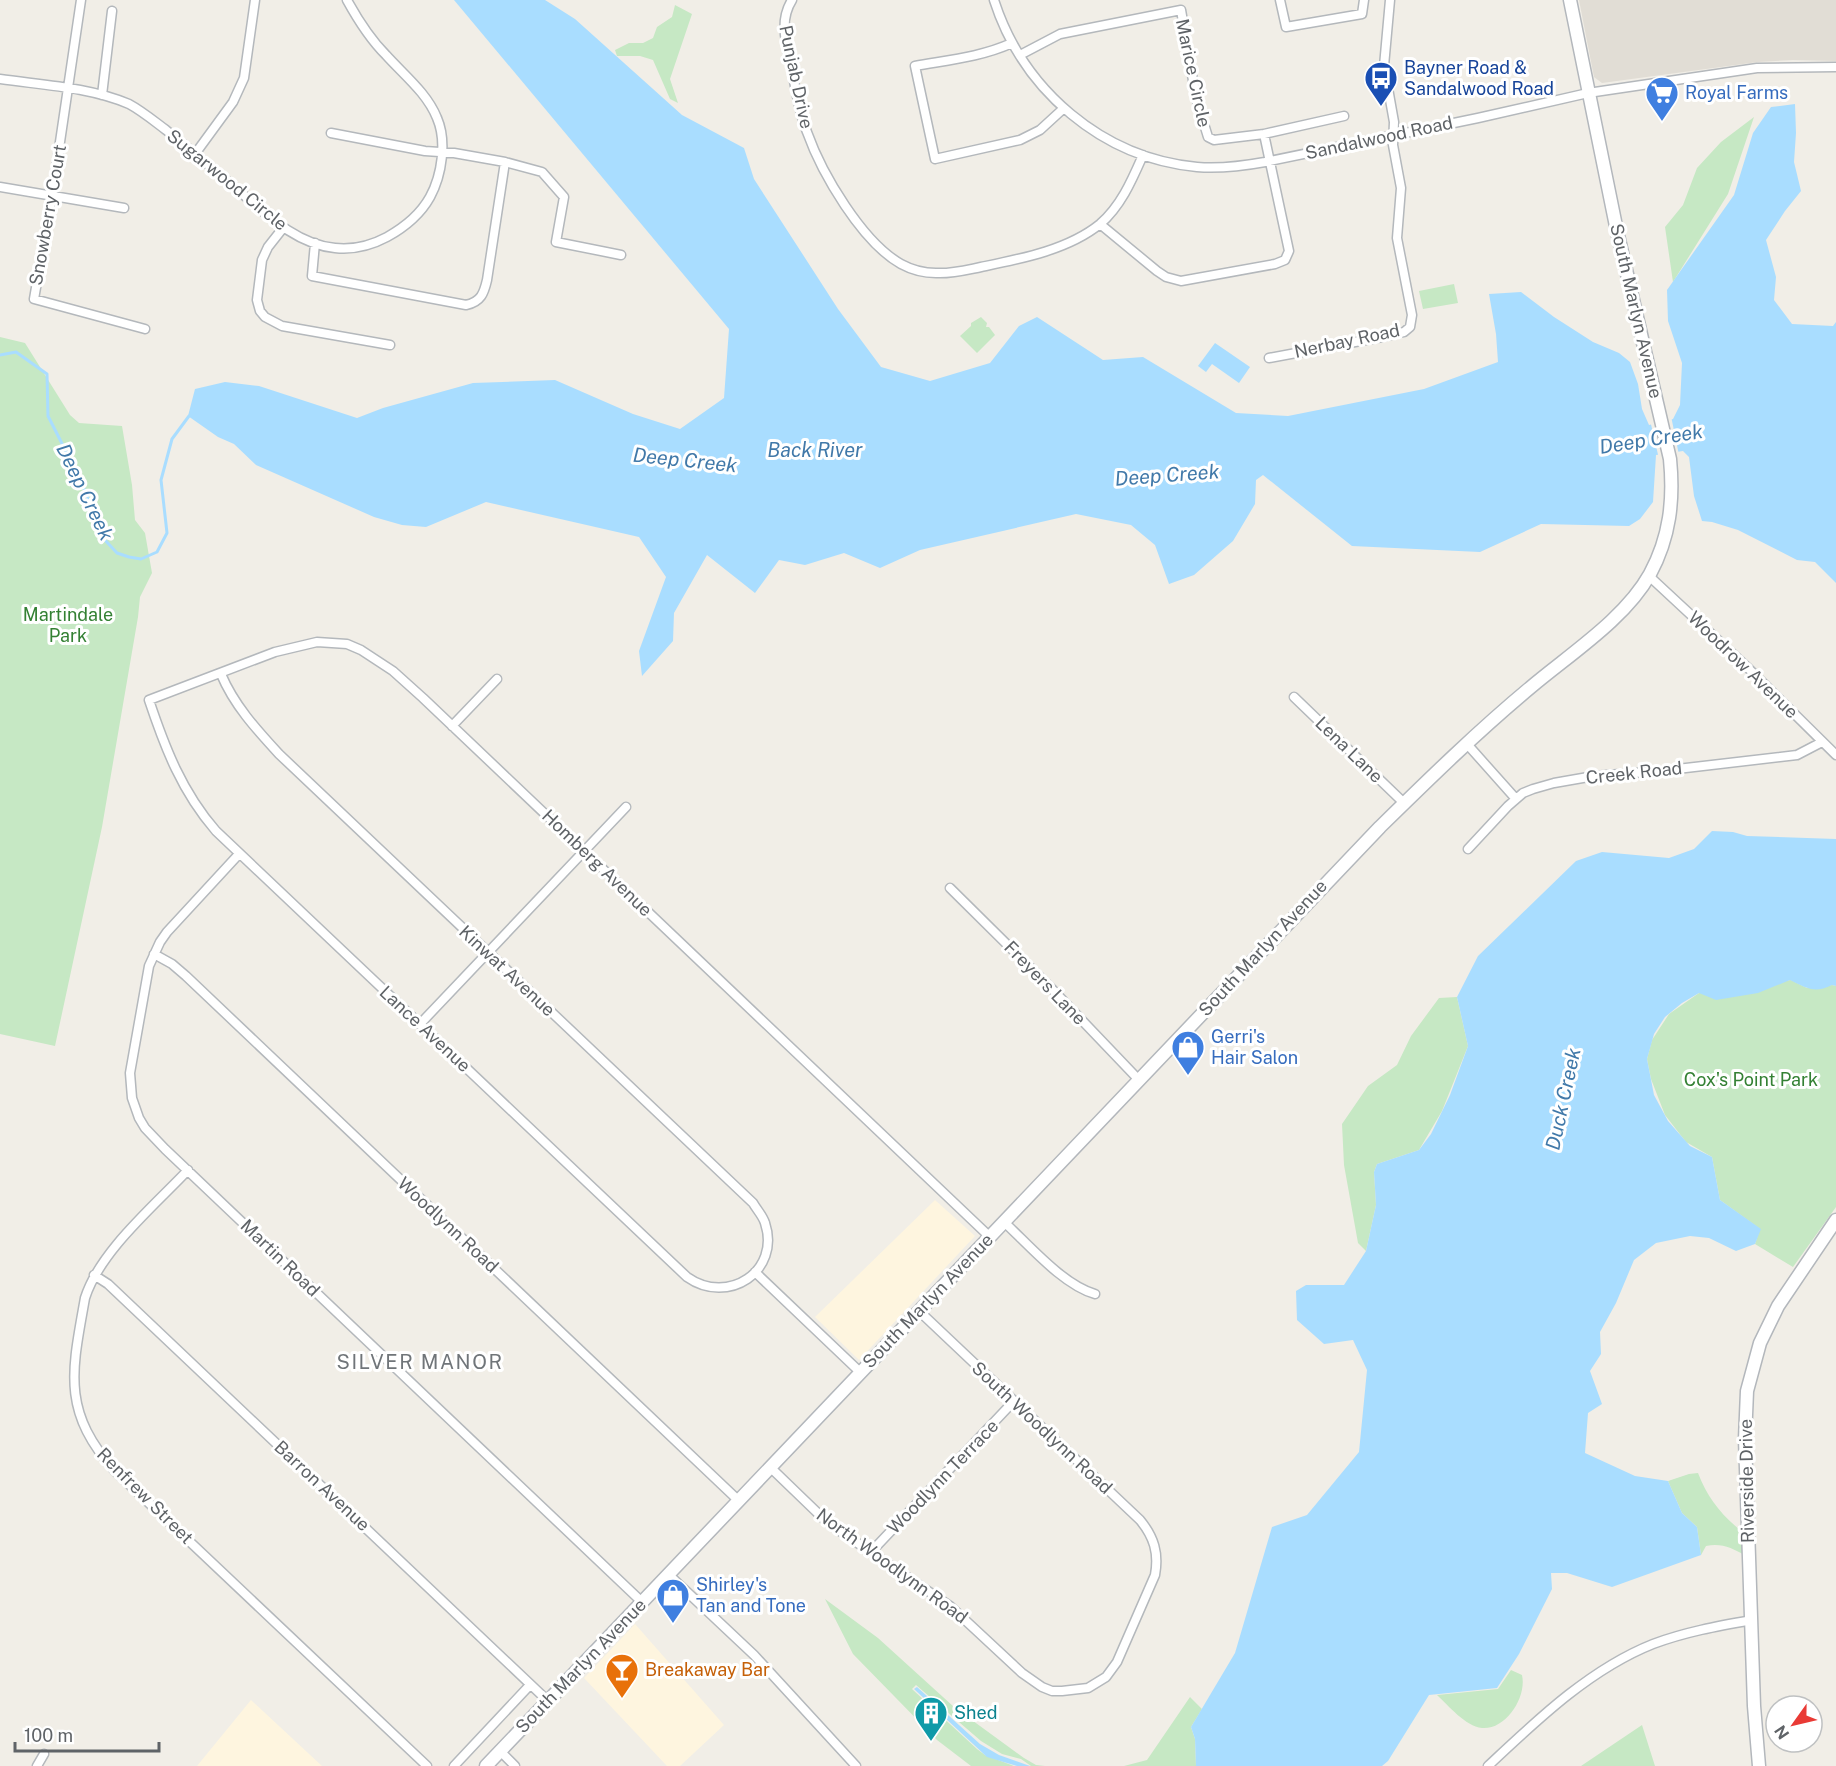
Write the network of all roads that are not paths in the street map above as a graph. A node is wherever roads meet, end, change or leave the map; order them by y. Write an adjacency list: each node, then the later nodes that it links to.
1 (81, 0): 15 (street, Snowberry Court)
2 (255, 0): 24 (street)
3 (346, 0): 23 (street, Sugarwood Circle)
4 (792, 0): 31 (street, Punjab Drive)
5 (994, 0): 11 (street, Sandalwood Road)
6 (1280, 0): 7 (street)
7 (1364, 0)
8 (1390, 0): 22 (street)
9 (1570, 0): 16 (street, South Marlyn Avenue)
10 (112, 11): 17 (street)
11 (1012, 43): 12 (street, Sandalwood Road); 18 (street)
12 (1020, 55): 18 (street, Sandalwood Road); 21 (street, Marice Circle)
13 (1836, 67): 16 (street, Sandalwood Road)
14 (0, 79): 15 (street, Sugarwood Circle)
15 (69, 89): 17 (street, Sugarwood Circle); 29 (street, Snowberry Court)
16 (1588, 93): 22 (street, Sandalwood Road); 38 (street, South Marlyn Avenue)
17 (102, 95): 24 (street, Sugarwood Circle)
18 (1064, 108): 25 (street, Sandalwood Road)
19 (1344, 116): 21 (street, Marice Circle)
20 (331, 133): 23 (street)
21 (1264, 134): 26 (street)
22 (1395, 135): 26 (street, Sandalwood Road); 37 (street, Nerbay Road)
23 (442, 152): 27 (street); 33 (street, Sugarwood Circle)
24 (195, 154): 32 (street, Sugarwood Circle)
25 (1143, 155): 26 (street, Sandalwood Road); 31 (street, Punjab Drive)
26 (1270, 161): 31 (street)
27 (505, 162): 33 (street); 34 (street)
28 (0, 187): 29 (street)
29 (52, 195): 30 (street); 35 (street, Snowberry Court)
30 (124, 208)
31 (1100, 224)
32 (283, 228): 33 (street, Sugarwood Circle); 36 (street)
33 (315, 243)
34 (621, 255)
35 (145, 329)
36 (390, 345)
37 (1269, 358)
38 (1649, 576): 44 (street, Woodrow Avenue); 45 (street, South Marlyn Avenue)
39 (221, 674): 42 (street, Homberg Avenue); 43 (street, Homberg Avenue); 54 (street, Kinwat Avenue)
40 (497, 679): 43 (street)
41 (1294, 698): 48 (street, Lena Lane)
42 (149, 700): 52 (street, Lance Avenue)
43 (452, 726): 51 (street, Homberg Avenue)
44 (1822, 742): 46 (street, Woodrow Avenue); 47 (street, Creek Road)
45 (1467, 744): 47 (street); 48 (street, South Marlyn Avenue)
46 (1836, 755)
47 (1516, 799): 50 (street, Creek Road)
48 (1404, 803): 57 (street, South Marlyn Avenue)
49 (626, 807): 51 (street)
50 (1468, 849)
51 (584, 852): 54 (street); 61 (street, Homberg Avenue)
52 (239, 854): 55 (street, Martin Road); 56 (street, Lance Avenue)
53 (950, 888): 57 (street, Freyers Lane)
54 (488, 953): 56 (street); 62 (street, Kinwat Avenue)
55 (154, 954): 58 (street, Martin Road); 69 (street, Woodlynn Road)
56 (420, 1024): 62 (street, Lance Avenue)
57 (1139, 1080): 60 (street, South Marlyn Avenue)
58 (188, 1170): 63 (street, Renfrew Street); 72 (street, Martin Road)
59 (1836, 1220): 73 (street, Riverside Drive)
60 (1004, 1222): 61 (street, South Marlyn Avenue); 64 (street)
61 (990, 1237): 65 (street, South Marlyn Avenue)
62 (755, 1272): 66 (street)
63 (94, 1275): 74 (street, Barron Avenue); 80 (street, Renfrew Street)
64 (1095, 1294)
65 (919, 1311): 66 (street, South Marlyn Avenue); 67 (street, South Woodlynn Road)
66 (860, 1372): 68 (street, South Marlyn Avenue)
67 (1014, 1401): 70 (street, Woodlynn Terrace); 75 (street, South Woodlynn Road)
68 (771, 1468): 69 (street, South Marlyn Avenue); 70 (street, North Woodlynn Road)
69 (738, 1501): 71 (street, South Marlyn Avenue)
70 (871, 1552): 75 (street, North Woodlynn Road)
71 (668, 1574): 72 (street, South Marlyn Avenue); 84 (street)
72 (642, 1602): 76 (street, South Marlyn Avenue)
73 (1752, 1620): 85 (street); 86 (street, Riverside Drive)
74 (531, 1685): 76 (street, Barron Avenue); 81 (street, South Marlyn Avenue)
75 (1078, 1690)
76 (548, 1701): 77 (street, South Marlyn Avenue)
77 (500, 1751): 82 (street, South Marlyn Avenue); 83 (street)
78 (44, 1754): 79 (street)
79 (37, 1766)
80 (427, 1766)
81 (454, 1766)
82 (486, 1766)
83 (515, 1766)
84 (856, 1766)
85 (1488, 1766)
86 (1759, 1766)

